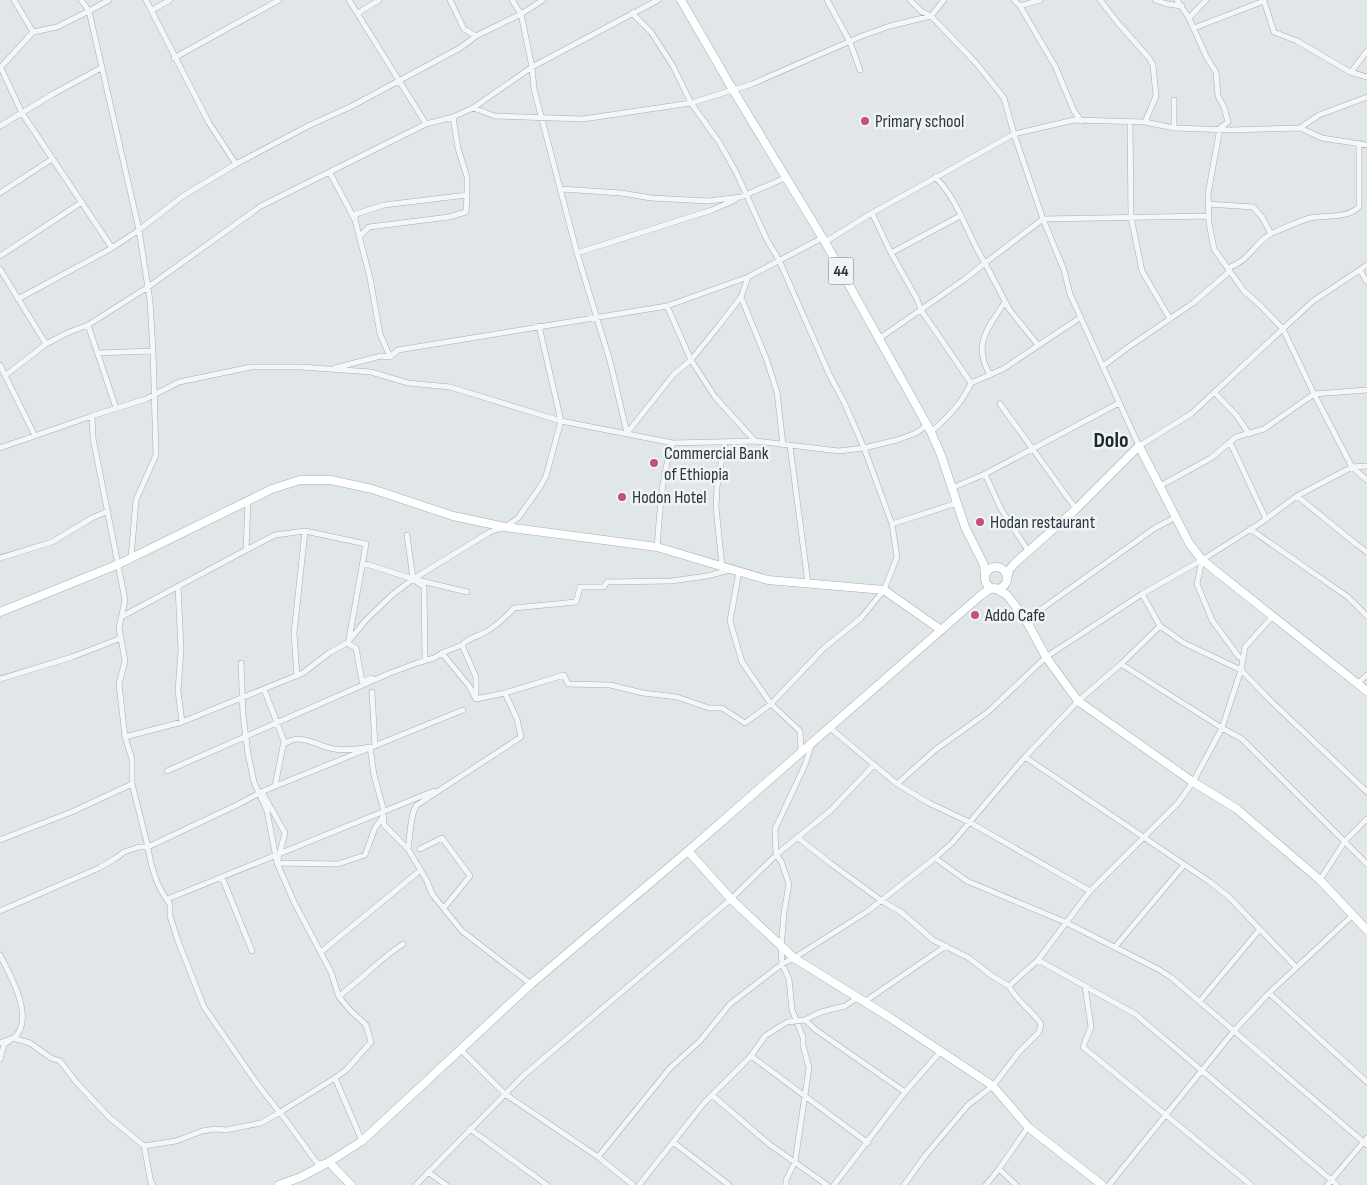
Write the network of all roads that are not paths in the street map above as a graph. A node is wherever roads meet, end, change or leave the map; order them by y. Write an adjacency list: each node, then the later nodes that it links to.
1 (14, 0): 34 (street)
2 (81, 0): 27 (street)
3 (109, 0): 27 (street)
4 (146, 0): 26 (street)
5 (170, 0): 26 (street)
6 (278, 0): 38 (street)
7 (350, 0): 28 (street)
8 (379, 0): 28 (street)
9 (450, 0): 35 (street)
10 (512, 0): 30 (street)
11 (543, 0): 30 (street)
12 (658, 0): 29 (street)
13 (682, 0): 46 (street, 44)
14 (826, 0): 36 (street)
15 (910, 0): 31 (street)
16 (943, 0): 31 (street)
17 (1014, 0): 24 (street)
18 (1040, 0): 24 (street)
19 (1100, 0): 56 (street)
20 (1155, 0): 25 (street)
21 (1178, 0): 25 (street)
22 (1206, 0): 32 (street)
23 (1266, 1): 33 (street); 43 (street)
24 (1020, 6): 54 (street)
25 (1182, 6): 32 (street)
26 (152, 10): 38 (street)
27 (89, 11): 34 (street); 41 (street)
28 (358, 13): 45 (street)
29 (632, 13): 39 (street); 49 (street)
30 (521, 14): 35 (street); 39 (street)
31 (931, 16): 36 (street); 62 (street)
32 (1189, 18): 33 (street)
33 (1194, 28): 60 (street)
34 (33, 32): 40 (street)
35 (476, 36): 45 (street)
36 (850, 42): 42 (street); 46 (street)
37 (1367, 50): 43 (street)
38 (174, 58): 66 (street)
39 (532, 67): 50 (street); 53 (street)
40 (0, 68): 51 (street)
41 (101, 68): 51 (street); 82 (street)
42 (860, 70)
43 (1351, 72): 44 (street)
44 (1367, 77)
45 (400, 81): 57 (street); 66 (street)
46 (733, 90): 49 (street); 69 (street, 44)
47 (1367, 97): 61 (street)
48 (1174, 100): 59 (street)
49 (691, 103): 53 (street); 73 (street)
50 (473, 108): 52 (street); 53 (street)
51 (22, 113): 58 (street); 65 (street)
52 (453, 117): 57 (street); 72 (street)
53 (541, 118): 70 (street)
54 (1081, 121): 55 (street); 62 (street)
55 (1130, 122): 56 (street); 79 (street)
56 (1145, 122): 59 (street)
57 (426, 124): 67 (street)
58 (0, 126)
59 (1174, 128): 60 (street)
60 (1220, 128): 61 (street); 75 (street)
61 (1300, 128): 63 (street)
62 (1014, 134): 68 (street); 80 (street)
63 (1360, 143): 64 (street); 83 (street)
64 (1367, 145)
65 (52, 159): 71 (street); 74 (street)
66 (236, 164): 82 (street)
67 (330, 172): 81 (street); 98 (street)
68 (935, 177): 76 (street); 77 (street)
69 (785, 178): 73 (street); 85 (street, 44)
70 (561, 189): 73 (street); 87 (street)
71 (0, 193)
72 (468, 196): 81 (street); 84 (street)
73 (744, 196): 87 (street); 90 (street)
74 (82, 202): 86 (street); 89 (street)
75 (1208, 204): 78 (street); 83 (street)
76 (872, 213): 85 (street); 88 (street)
77 (960, 216): 88 (street); 91 (street)
78 (1209, 216): 79 (street); 94 (street)
79 (1131, 218): 80 (street); 106 (street)
80 (1043, 219): 91 (street); 105 (street)
81 (355, 220): 84 (street)
82 (139, 230): 86 (street); 98 (street)
83 (1271, 234): 94 (street)
84 (360, 236): 115 (street)
85 (823, 240): 90 (street); 110 (street, 44)
86 (112, 248): 100 (street)
87 (577, 253): 104 (street)
88 (891, 253): 103 (street)
89 (0, 256)
90 (778, 260): 96 (street); 144 (street)
91 (986, 263): 101 (street); 103 (street)
92 (1367, 265): 95 (street)
93 (0, 270): 100 (street)
94 (1229, 270): 106 (street); 109 (street)
95 (1360, 270): 97 (street); 109 (street)
96 (748, 277): 99 (street); 102 (street)
97 (1367, 282)
98 (148, 286): 107 (street); 113 (street)
99 (742, 297): 116 (street); 140 (street)
100 (18, 299): 111 (street)
101 (1005, 302): 112 (street); 121 (street)
102 (667, 306): 104 (street); 116 (street)
103 (922, 310): 110 (street); 122 (street)
104 (596, 317): 108 (street); 133 (street)
105 (1081, 317): 112 (street); 118 (street)
106 (1170, 319): 118 (street)
107 (88, 325): 111 (street); 114 (street)
108 (539, 326): 115 (street); 131 (street)
109 (1283, 329): 124 (street); 126 (street)
110 (880, 338): 132 (street, 44)
111 (46, 344): 120 (street)
112 (1038, 345): 121 (street)
113 (153, 351): 114 (street); 125 (street)
114 (98, 353): 129 (street)
115 (390, 357): 119 (street)
116 (691, 360): 133 (street); 136 (street)
117 (0, 365): 120 (street)
118 (1103, 366): 127 (street)
119 (330, 369): 125 (street); 131 (street)
120 (6, 375): 135 (street)
121 (990, 375): 122 (street)
122 (971, 383): 132 (street)
123 (1367, 390): 126 (street)
124 (1214, 392): 134 (street); 142 (street)
125 (155, 394): 129 (street); 170 (street)
126 (1314, 394): 134 (street); 147 (street)
127 (1119, 403): 142 (street); 145 (street)
128 (1000, 404): 145 (street)
129 (116, 408): 130 (street)
130 (92, 416): 135 (street); 156 (street)
131 (561, 421): 133 (street); 160 (street)
132 (929, 428): 144 (street); 151 (street, 44)
133 (627, 432): 139 (street)
134 (1249, 434): 138 (street)
135 (35, 436): 143 (street)
136 (755, 441): 137 (street); 140 (street)
137 (726, 442): 139 (street); 175 (street)
138 (1230, 442): 150 (street); 158 (street)
139 (673, 443): 164 (street)
140 (783, 445): 141 (street)
141 (790, 446): 144 (street); 181 (street)
142 (1138, 446): 150 (street); 155 (street)
143 (0, 448)
144 (864, 448): 159 (street)
145 (1034, 448): 148 (street); 155 (street)
146 (1367, 466): 147 (street)
147 (1352, 467): 149 (street); 152 (street)
148 (985, 474): 151 (street); 167 (street)
149 (1367, 480)
150 (1160, 486): 157 (street)
151 (952, 488): 154 (street, 44)
152 (1297, 496): 158 (street); 168 (street)
153 (248, 501): 160 (street); 165 (street); 170 (street)
154 (957, 503): 159 (street); 166 (street, 44)
155 (1076, 508): 167 (street)
156 (108, 511): 169 (street); 174 (street)
157 (1177, 516): 171 (street); 193 (street)
158 (1266, 519): 161 (street)
159 (892, 524): 184 (street)
160 (505, 528): 164 (street); 179 (street)
161 (1250, 529): 171 (street); 191 (street)
162 (305, 531): 165 (street); 172 (street); 208 (street)
163 (407, 535): 179 (street)
164 (657, 547): 175 (street)
165 (246, 550): 182 (street)
166 (979, 552): 176 (street); 178 (street)
167 (1028, 552): 173 (street)
168 (1367, 552)
169 (0, 558)
170 (131, 558): 174 (street)
171 (1202, 560): 186 (street); 190 (street); 201 (street)
172 (363, 563): 179 (street); 197 (street)
173 (1015, 563): 176 (street); 180 (street)
174 (119, 564): 189 (street); 192 (street)
175 (722, 566): 177 (street)
176 (998, 567): 178 (street); 180 (street)
177 (736, 570): 181 (street); 198 (street); 216 (street)
178 (985, 577): 183 (street); 188 (street)
179 (413, 579): 185 (street); 197 (street); 202 (street)
180 (1007, 580): 183 (street); 187 (street)
181 (808, 583): 184 (street)
182 (178, 586): 192 (street); 218 (street)
183 (995, 588): 187 (street); 188 (street)
184 (884, 590): 195 (street); 216 (street)
185 (467, 592)
186 (1142, 594): 194 (street); 200 (street)
187 (1007, 595): 193 (street)
188 (980, 596): 195 (street)
189 (0, 612)
190 (1273, 616): 201 (street); 210 (street)
191 (1367, 616)
192 (121, 617): 196 (street)
193 (1026, 620): 200 (street)
194 (1160, 626): 204 (street); 205 (street)
195 (941, 630): 219 (street)
196 (120, 638): 209 (street); 221 (street)
197 (348, 642): 206 (street); 208 (street)
198 (462, 645): 199 (street); 214 (street)
199 (442, 653): 202 (street); 214 (street)
200 (1046, 657): 215 (street); 231 (street)
201 (1242, 658): 205 (street)
202 (426, 660): 206 (street)
203 (241, 663): 248 (street)
204 (1121, 664): 215 (street); 220 (street)
205 (1241, 670): 220 (street); 234 (street)
206 (388, 674): 228 (street)
207 (1367, 674): 210 (street)
208 (297, 676): 211 (street)
209 (0, 679)
210 (1364, 687)
211 (264, 689): 218 (street); 223 (street)
212 (372, 692): 224 (street)
213 (505, 693): 214 (street); 216 (street); 232 (street)
214 (476, 699)
215 (1078, 701): 226 (street); 229 (street)
216 (771, 704): 225 (street)
217 (462, 710): 224 (street)
218 (182, 722): 221 (street)
219 (828, 727): 222 (street); 227 (street)
220 (1222, 728): 229 (street); 241 (street)
221 (125, 737): 230 (street)
222 (814, 739): 225 (street); 246 (street)
223 (284, 741): 233 (street); 235 (street)
224 (375, 746): 233 (street)
225 (801, 750): 245 (street)
226 (1025, 757): 237 (street); 239 (street)
227 (874, 765): 231 (street); 238 (street)
228 (167, 771)
229 (1193, 782): 239 (street); 253 (street)
230 (132, 784): 240 (street); 242 (street)
231 (897, 784): 237 (street)
232 (446, 786): 244 (street); 252 (street)
233 (262, 792): 242 (street); 248 (street)
234 (1367, 792)
235 (384, 816): 244 (street); 248 (street)
236 (1367, 819): 241 (street)
237 (969, 822): 247 (street); 254 (street)
238 (797, 837): 246 (street); 257 (street)
239 (1145, 837): 250 (street); 254 (street)
240 (0, 840)
241 (1345, 841): 249 (street); 253 (street)
242 (148, 847): 259 (street); 299 (street)
243 (420, 849): 258 (street)
244 (408, 850): 258 (street)
245 (688, 851): 256 (street); 275 (street)
246 (776, 854): 256 (street); 267 (street)
247 (935, 858): 257 (street); 261 (street)
248 (278, 863): 269 (street)
249 (1367, 864)
250 (1184, 865): 262 (street); 266 (street)
251 (417, 873): 269 (street)
252 (222, 877): 255 (street); 268 (street)
253 (1320, 880): 260 (street)
254 (1090, 892): 261 (street)
255 (170, 898)
256 (731, 900): 267 (street); 296 (street)
257 (882, 901): 265 (street); 271 (street)
258 (444, 908): 275 (street)
259 (0, 911)
260 (1353, 915): 263 (street); 274 (street)
261 (1065, 922): 266 (street); 272 (street)
262 (1260, 930): 274 (street); 281 (street)
263 (1367, 930)
264 (402, 944): 279 (street)
265 (946, 946): 276 (street); 280 (street)
266 (1115, 947): 281 (street)
267 (781, 948): 271 (street); 273 (street)
268 (252, 951)
269 (321, 952): 279 (street)
270 (0, 955): 285 (street)
271 (794, 958): 273 (street); 280 (street)
272 (1038, 960): 276 (street); 277 (street)
273 (782, 964): 282 (street); 308 (street)
274 (1296, 967): 278 (street)
275 (531, 984): 287 (street)
276 (1009, 986): 294 (street)
277 (1085, 986): 291 (street); 300 (street)
278 (1268, 993): 284 (street); 293 (street)
279 (339, 997): 292 (street)
280 (860, 1000): 283 (street); 288 (street)
281 (1200, 1001): 284 (street)
282 (797, 1020): 283 (street); 289 (street); 298 (street)
283 (805, 1020): 295 (street)
284 (1233, 1032): 291 (street); 305 (street)
285 (13, 1038): 286 (street); 290 (street); 307 (street)
286 (0, 1043)
287 (460, 1049): 296 (street); 303 (street)
288 (941, 1051): 294 (street); 295 (street)
289 (751, 1056): 297 (street); 298 (street)
290 (0, 1059)
291 (1200, 1070): 300 (street); 313 (street)
292 (336, 1078): 299 (street); 303 (street)
293 (1367, 1082)
294 (993, 1086): 301 (street); 326 (street)
295 (905, 1092): 306 (street)
296 (505, 1094): 302 (street); 308 (street)
297 (712, 1095): 304 (street); 310 (street)
298 (805, 1098): 306 (street); 310 (street)
299 (279, 1112): 307 (street); 309 (street)
300 (1165, 1114): 330 (street); 331 (street)
301 (1028, 1127): 311 (street); 329 (street)
302 (470, 1129): 312 (street); 319 (street)
303 (362, 1141): 309 (street)
304 (673, 1142): 321 (street); 322 (street)
305 (1366, 1142): 313 (street)
306 (868, 1143): 325 (street)
307 (144, 1146): 314 (street)
308 (598, 1157): 320 (street)
309 (329, 1162): 315 (street); 316 (street)
310 (795, 1162): 323 (street); 324 (street)
311 (999, 1169): 327 (street); 328 (street)
312 (428, 1172): 317 (street); 318 (street)
313 (1329, 1182): 332 (street)
314 (153, 1185)
315 (279, 1185)
316 (351, 1185)
317 (416, 1185)
318 (446, 1185)
319 (547, 1185)
320 (633, 1185)
321 (639, 1185)
322 (728, 1185)
323 (786, 1185)
324 (827, 1185)
325 (834, 1185)
326 (904, 1185)
327 (986, 1185)
328 (1016, 1185)
329 (1102, 1185)
330 (1109, 1185)
331 (1251, 1185)
332 (1337, 1185)

